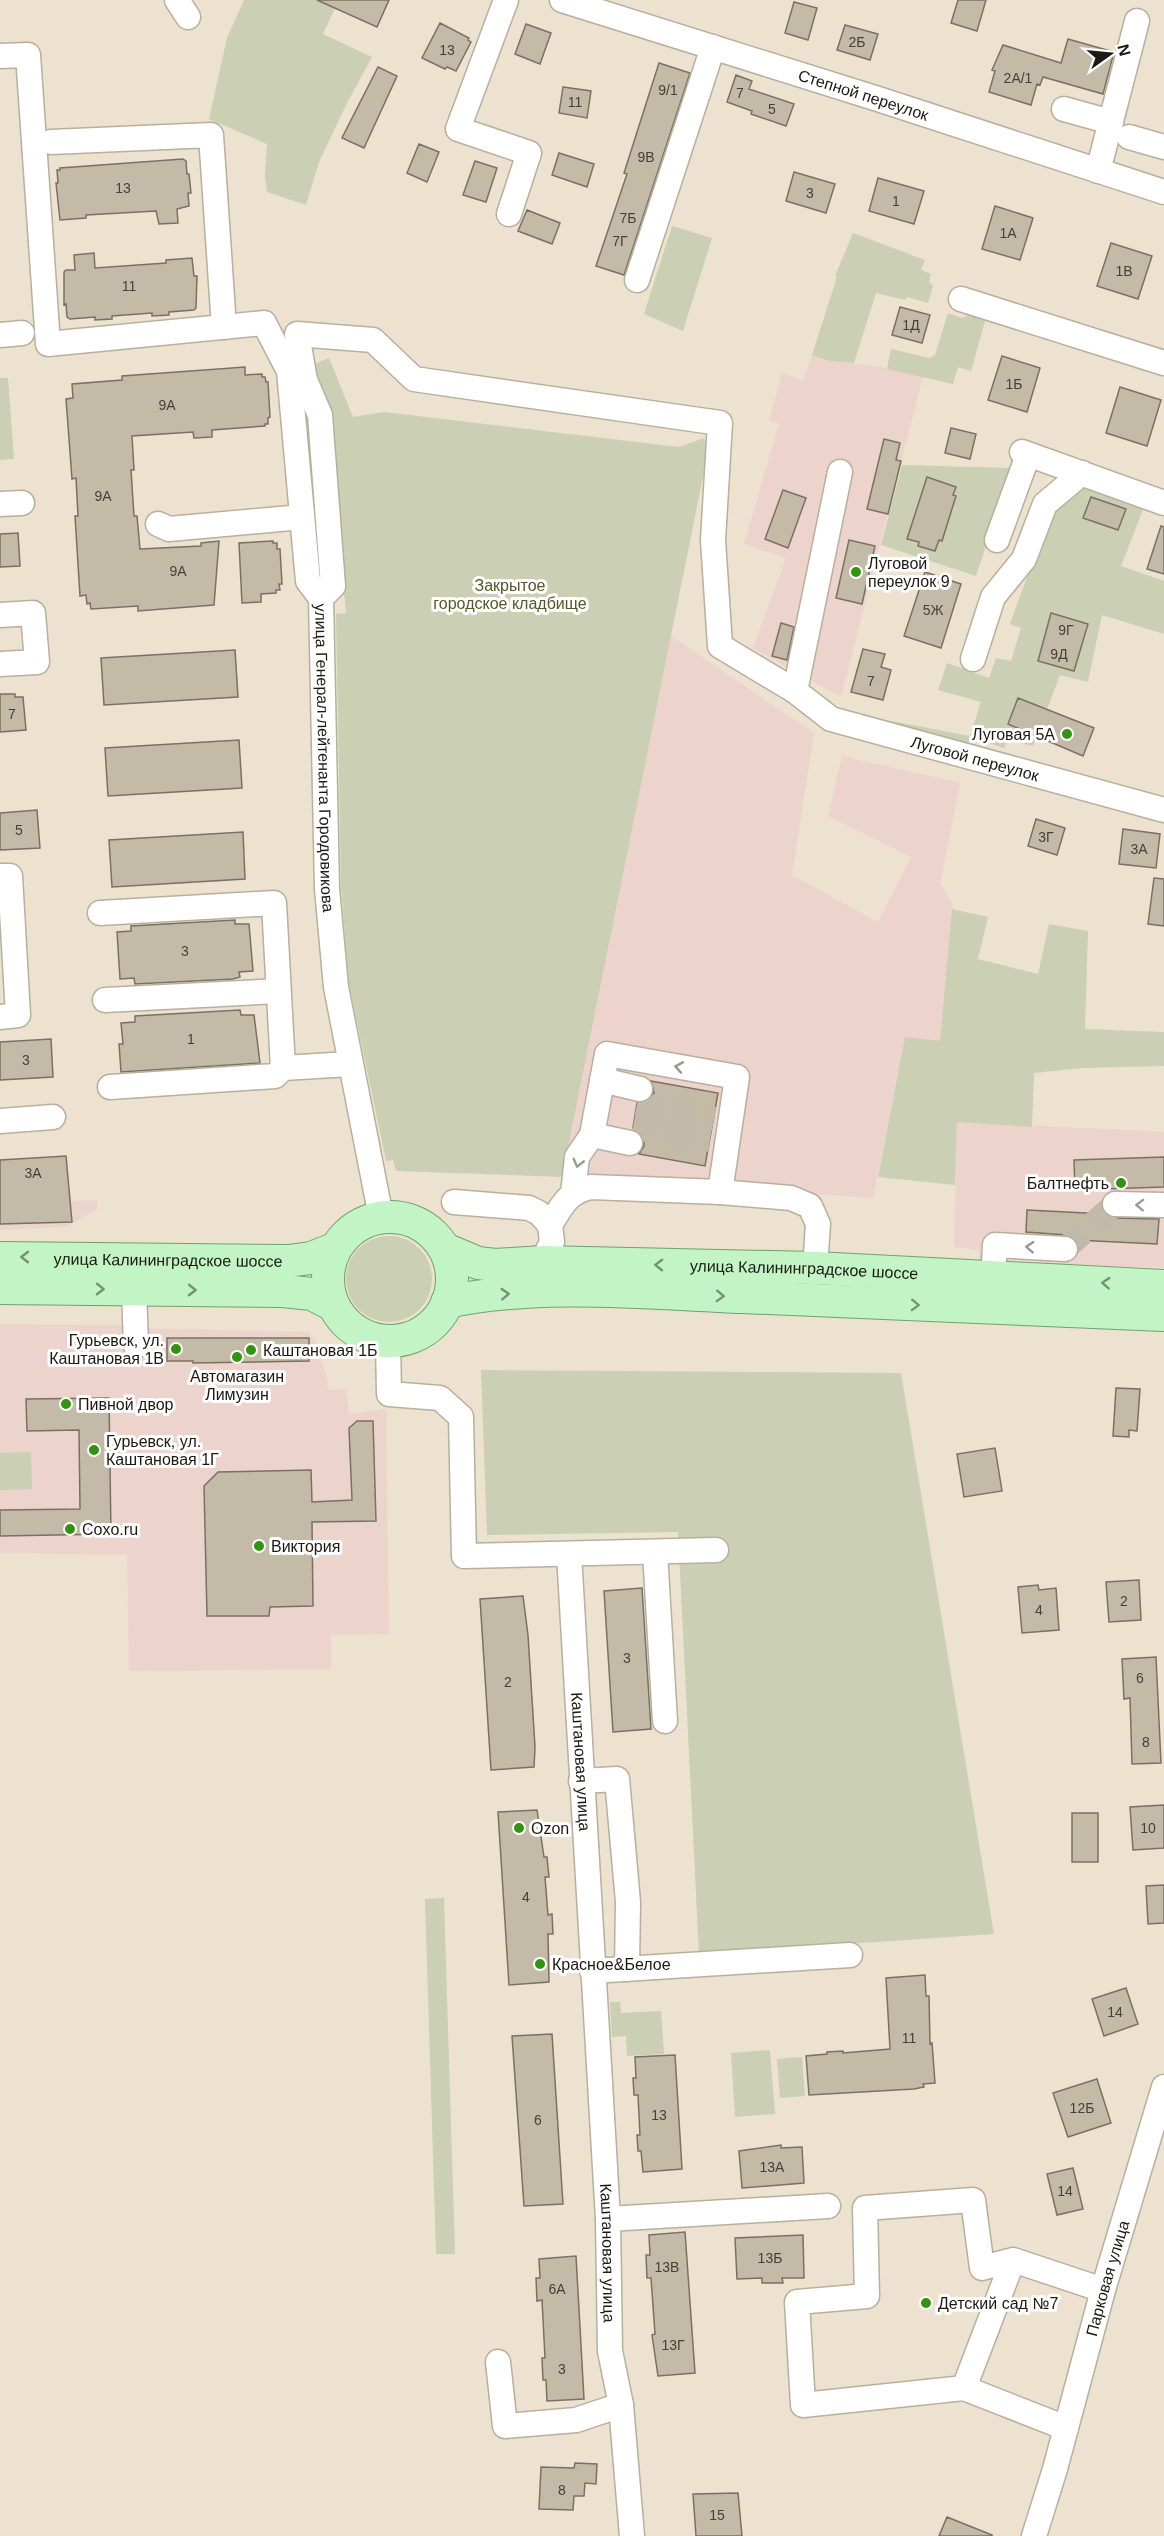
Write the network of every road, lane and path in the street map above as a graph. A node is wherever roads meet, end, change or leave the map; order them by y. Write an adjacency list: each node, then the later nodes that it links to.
1 (506, 0): 13 (street)
2 (562, 0): 4 (street, Степной переулок)
3 (1137, 21): 7 (street)
4 (713, 47): 11 (street, Степной переулок); 14 (street)
5 (0, 56): 16 (street)
6 (1064, 109): 7 (street)
7 (1111, 122): 11 (street)
8 (1129, 137): 10 (street)
9 (51, 142): 16 (street)
10 (1164, 147)
11 (1098, 171): 12 (street, Степной переулок)
12 (1164, 192)
13 (509, 214)
14 (637, 280)
15 (961, 298): 17 (street)
16 (224, 327): 21 (street, улица Генерал-лейтенанта Городовикова)
17 (1164, 363)
18 (840, 472): 28 (street)
19 (1082, 473): 20 (street); 23 (street); 26 (street)
20 (1164, 503)
21 (302, 517): 22 (street); 24 (street, улица Генерал-лейтенанта Городовикова)
22 (158, 524)
23 (997, 540)
24 (321, 598): 28 (street, Луговой переулок); 35 (street, улица Генерал-лейтенанта Городовикова)
25 (0, 615): 27 (street)
26 (973, 659)
27 (0, 664)
28 (795, 691): 29 (street, Луговой переулок)
29 (1164, 810)
30 (0, 876): 34 (street)
31 (100, 913): 32 (street)
32 (278, 991): 33 (street); 36 (street)
33 (105, 1000)
34 (0, 1017)
35 (350, 1064): 36 (street); 47 (street, улица Генерал-лейтенанта Городовикова)
36 (283, 1068): 37 (street)
37 (110, 1087)
38 (601, 1088): 41 (street); 41 (street); 42 (street, one-way to 38)
39 (53, 1117): 40 (street)
40 (0, 1121)
41 (593, 1128): 43 (street, one-way to 43)
42 (720, 1192): 43 (street); 54 (street)
43 (573, 1194): 48 (street)
44 (454, 1202): 48 (street)
45 (1115, 1204): 46 (street, one-way to 45)
46 (1164, 1205)
47 (381, 1217): 50 (main road); 51 (main road)
48 (550, 1225): 53 (street)
49 (1065, 1249): 55 (street, one-way to 55)
50 (334, 1250): 52 (main road, улица Калининградское шоссе, one-way to 52); 60 (main road)
51 (447, 1250): 53 (main road, улица Калининградское шоссе); 59 (main road)
52 (0, 1257)
53 (542, 1262): 54 (main road, улица Калининградское шоссе, one-way to 53)
54 (815, 1268): 55 (main road, улица Калининградское шоссе)
55 (993, 1278): 56 (main road, улица Калининградское шоссе, one-way to 55)
56 (1164, 1286)
57 (0, 1288): 58 (main road, улица Калининградское шоссе, one-way to 58)
58 (134, 1290): 60 (main road, улица Калининградское шоссе, one-way to 60); 63 (street)
59 (447, 1302): 61 (main road, улица Калининградское шоссе, one-way to 61); 62 (main road)
60 (332, 1304): 62 (main road)
61 (1164, 1315)
62 (388, 1342): 66 (street)
63 (136, 1346)
64 (716, 1551): 65 (street)
65 (655, 1552): 66 (street); 67 (street)
66 (569, 1554): 68 (street, Каштановая улица)
67 (665, 1721)
68 (581, 1780): 70 (street); 71 (street, Каштановая улица)
69 (850, 1956): 70 (street)
70 (627, 1969): 71 (street)
71 (592, 1971): 74 (street, Каштановая улица)
72 (1164, 2087): 76 (street, Парковая улица)
73 (828, 2205): 74 (street)
74 (608, 2219): 79 (street, Каштановая улица)
75 (1013, 2260): 76 (street); 78 (street); 78 (street)
76 (1103, 2290): 80 (street, Парковая улица)
77 (498, 2362): 79 (street)
78 (964, 2388): 80 (street)
79 (621, 2404): 81 (street, Каштановая улица)
80 (1066, 2428): 82 (street, Парковая улица)
81 (632, 2536)
82 (1034, 2536)

